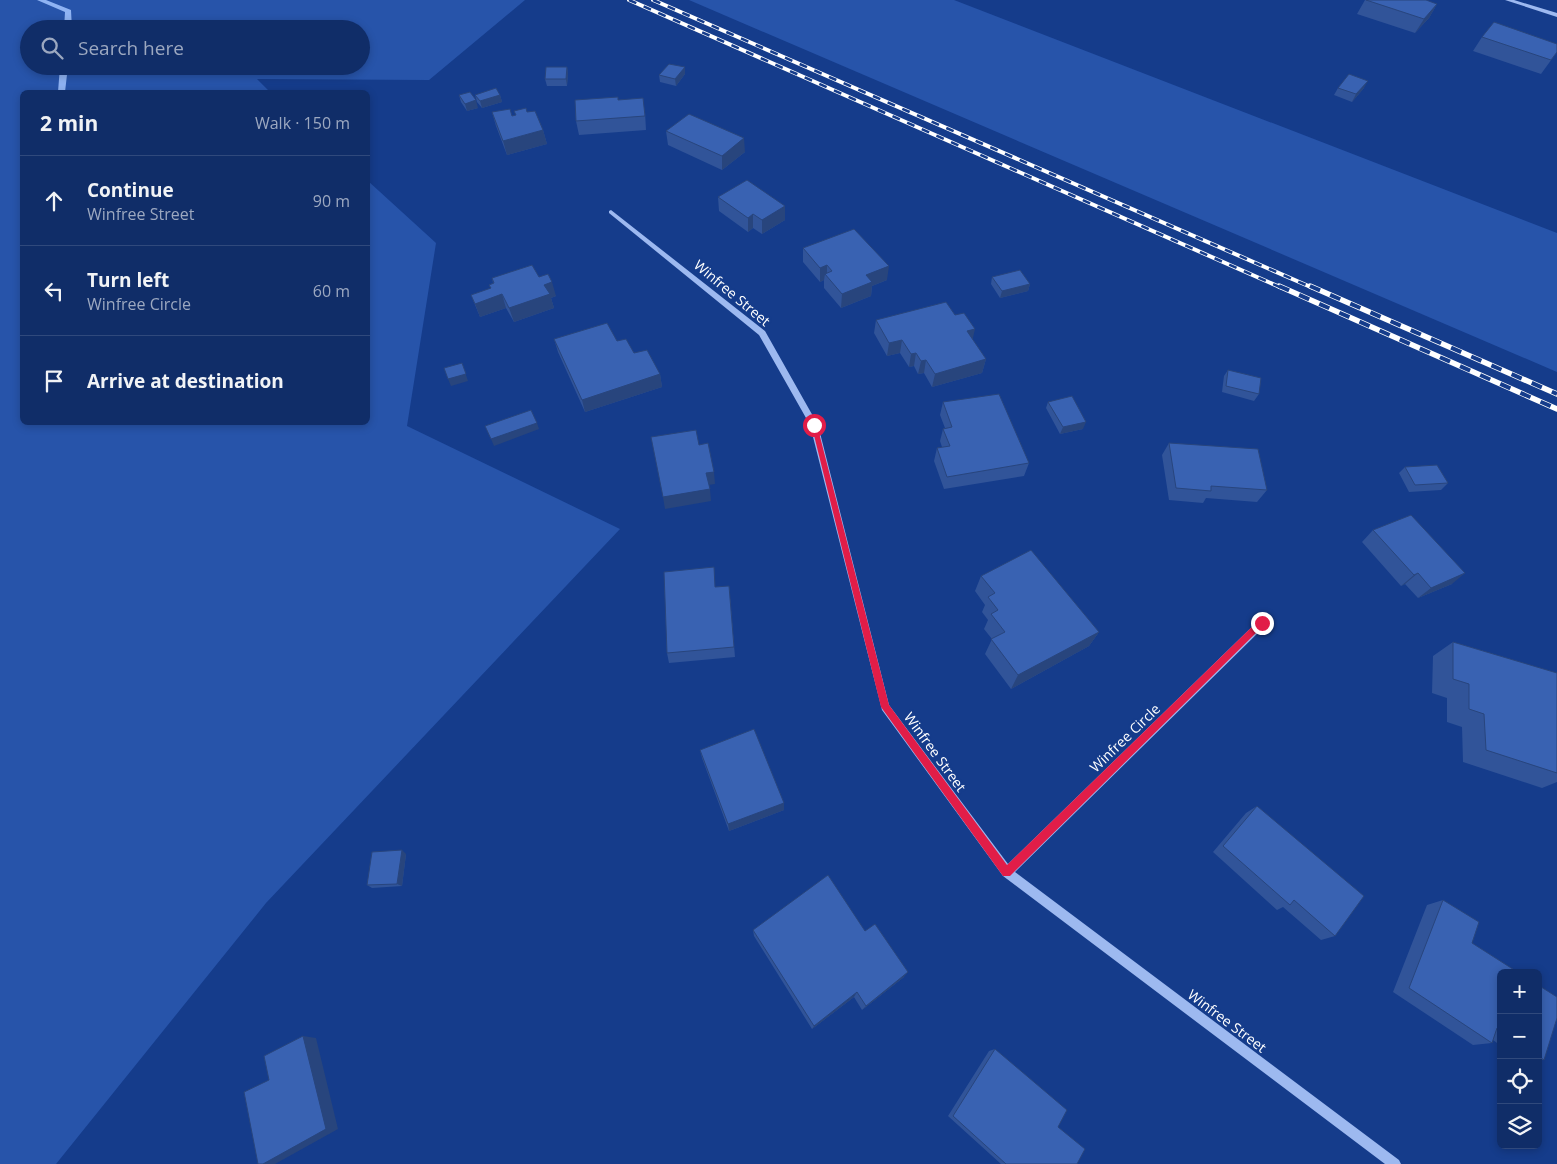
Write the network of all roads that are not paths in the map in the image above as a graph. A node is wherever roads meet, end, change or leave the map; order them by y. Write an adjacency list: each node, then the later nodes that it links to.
1 (1508, 0): 2 (street)
2 (1557, 15)
3 (611, 212): 5 (street, Winfree Street)
4 (1262, 623): 5 (street, Winfree Circle)
5 (1007, 872): 6 (street, Winfree Street)
6 (1395, 1164)

